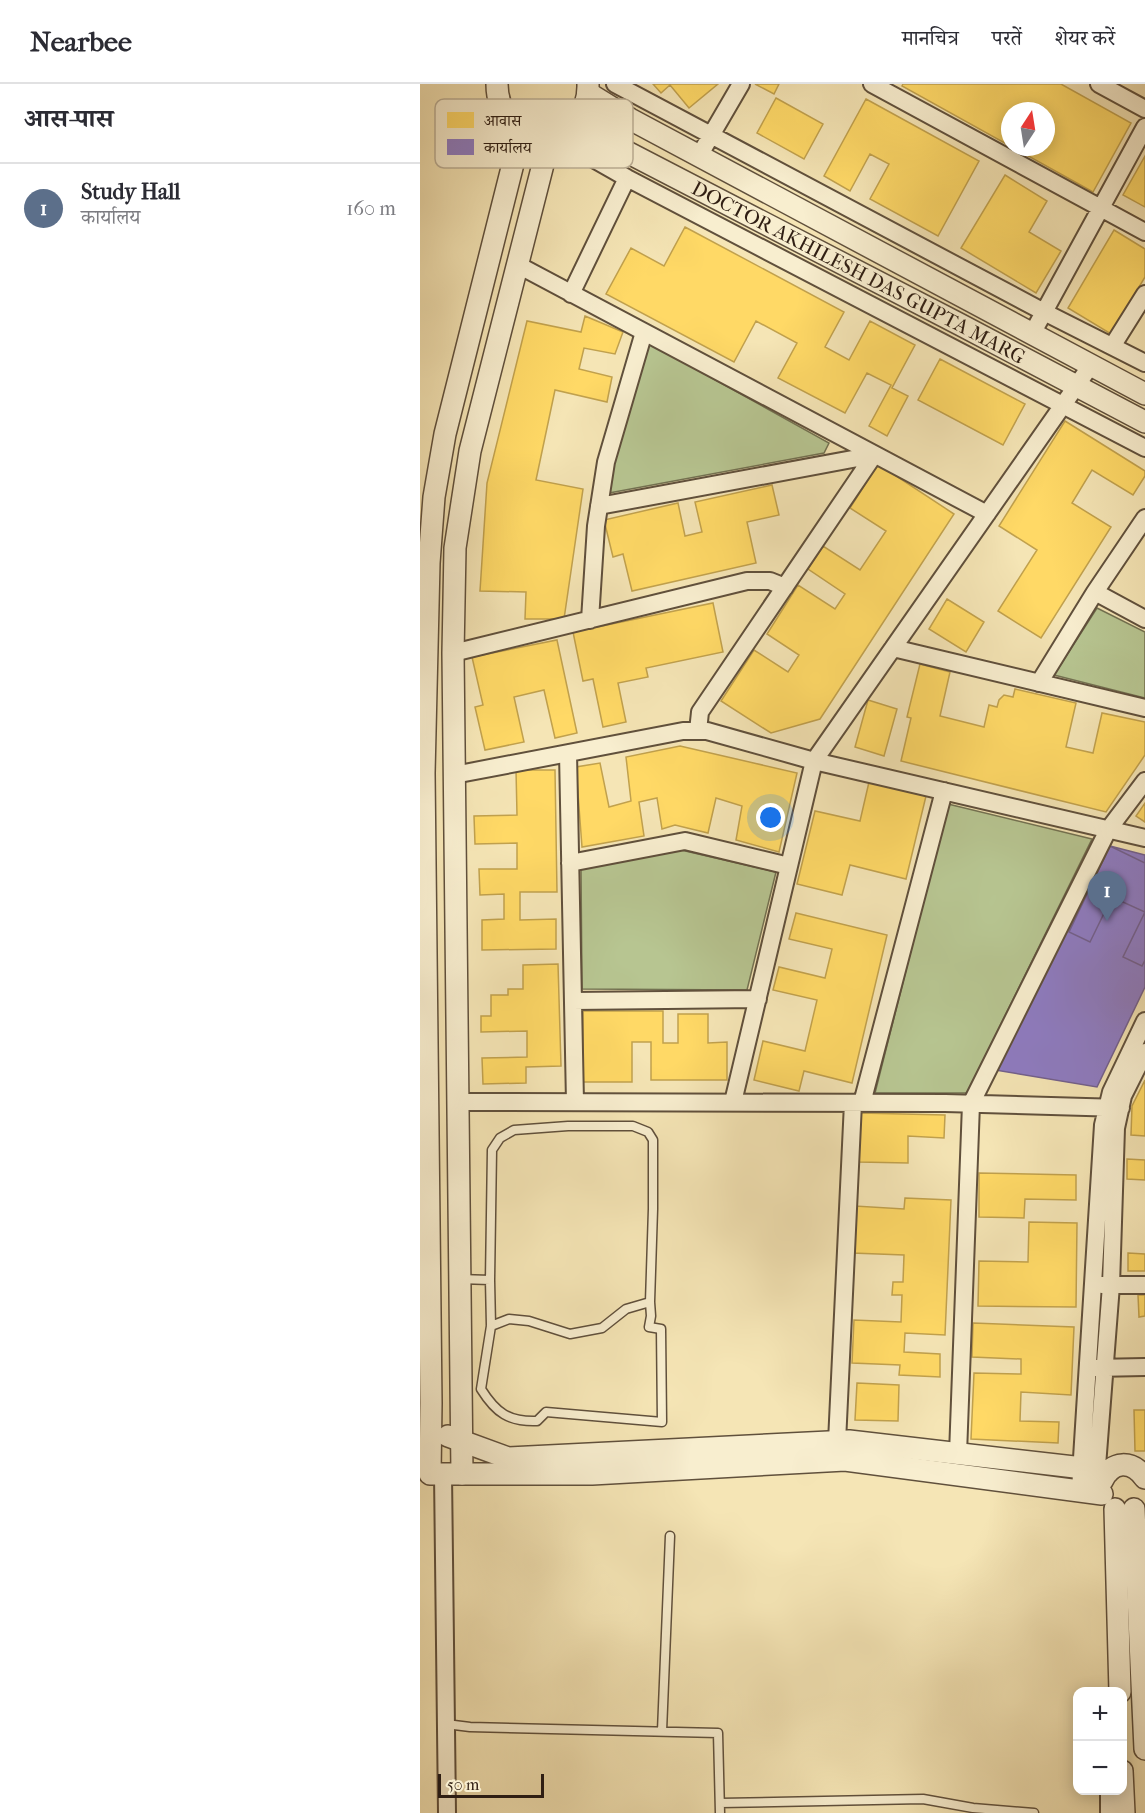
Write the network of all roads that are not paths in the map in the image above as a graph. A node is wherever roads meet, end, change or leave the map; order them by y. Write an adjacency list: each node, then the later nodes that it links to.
1 (615, 84): 11 (street)
2 (741, 84): 11 (street)
3 (872, 84): 5 (street)
4 (1099, 84): 8 (street)
5 (891, 88): 18 (street)
6 (588, 89): 7 (street, DOCTOR AKHILESH DAS GUPTA MARG)
7 (602, 99)
8 (1145, 109)
9 (633, 121): 12 (street, DOCTOR AKHILESH DAS GUPTA MARG)
10 (1145, 127): 18 (street)
11 (711, 135): 12 (street); 23 (street)
12 (699, 156): 25 (street, DOCTOR AKHILESH DAS GUPTA MARG)
13 (633, 164): 29 (street, DOCTOR AKHILESH DAS GUPTA MARG)
14 (512, 168): 76 (street)
15 (548, 168): 20 (street)
16 (609, 168): 17 (street)
17 (627, 178): 21 (street); 31 (street)
18 (1101, 208): 19 (street); 23 (street)
19 (1145, 232)
20 (518, 265): 21 (street); 43 (street)
21 (571, 294): 24 (street)
22 (1145, 294): 26 (street)
23 (1044, 312): 25 (street); 26 (street)
24 (644, 332): 34 (street); 35 (street)
25 (1032, 334): 28 (street, DOCTOR AKHILESH DAS GUPTA MARG)
26 (1113, 345): 27 (street)
27 (1145, 363)
28 (1091, 365): 29 (street); 30 (street, DOCTOR AKHILESH DAS GUPTA MARG)
29 (1077, 386): 31 (street); 32 (street, DOCTOR AKHILESH DAS GUPTA MARG)
30 (1145, 394)
31 (1063, 405): 33 (street); 36 (street)
32 (1145, 422)
33 (1145, 448)
34 (874, 454): 35 (street); 36 (street); 38 (street)
35 (599, 506): 41 (street)
36 (987, 514): 42 (street)
37 (1145, 518): 39 (street)
38 (784, 587): 41 (street); 46 (street)
39 (1095, 592): 40 (street); 44 (street)
40 (1145, 619)
41 (590, 620): 43 (street)
42 (893, 648): 44 (street); 48 (street)
43 (453, 653): 49 (street)
44 (1039, 683): 45 (street)
45 (1145, 708)
46 (698, 731): 47 (street); 48 (street)
47 (568, 753): 49 (street); 54 (street)
48 (814, 761): 51 (street); 55 (street)
49 (454, 775): 60 (street)
50 (1145, 781): 52 (street)
51 (944, 792): 52 (street); 63 (street)
52 (1108, 830): 53 (street); 64 (street)
53 (1145, 838)
54 (570, 863): 55 (street); 57 (street)
55 (789, 867): 56 (street)
56 (758, 999): 57 (street); 62 (street)
57 (573, 1001): 61 (street)
58 (1145, 1021): 65 (street)
59 (1145, 1052): 65 (street)
60 (458, 1101): 61 (street); 66 (street)
61 (575, 1102): 62 (street)
62 (733, 1102): 63 (street)
63 (857, 1103): 64 (street); 78 (street)
64 (971, 1104): 65 (street); 79 (street)
65 (1114, 1107): 68 (street); 69 (street)
66 (458, 1279): 67 (lane); 77 (street)
67 (490, 1280): 71 (lane); 72 (lane)
68 (1092, 1284): 69 (street); 74 (street)
69 (1111, 1285): 70 (street); 75 (street)
70 (1145, 1285)
71 (650, 1302): 72 (lane); 72 (lane)
72 (491, 1326)
73 (1145, 1367): 75 (street)
74 (1087, 1368): 75 (street); 80 (street)
75 (1105, 1368): 80 (street)
76 (425, 1429): 77 (street); 81 (street)
77 (461, 1441): 78 (street); 81 (street)
78 (837, 1442): 79 (street)
79 (958, 1454): 80 (street)
80 (1095, 1470): 82 (street); 83 (street)
81 (439, 1473): 83 (street); 87 (street)
82 (1144, 1476)
83 (1112, 1499): 85 (street); 86 (street)
84 (670, 1536): 88 (lane)
85 (1120, 1687)
86 (1144, 1722): 89 (street)
87 (446, 1724): 88 (lane); 94 (street)
88 (662, 1731): 92 (lane)
89 (1145, 1749)
90 (1109, 1795): 97 (street)
91 (1123, 1795): 98 (street)
92 (720, 1803): 93 (lane); 95 (lane)
93 (960, 1810): 96 (lane)
94 (447, 1813)
95 (720, 1813)
96 (1034, 1813)
97 (1109, 1813)
98 (1124, 1813)

